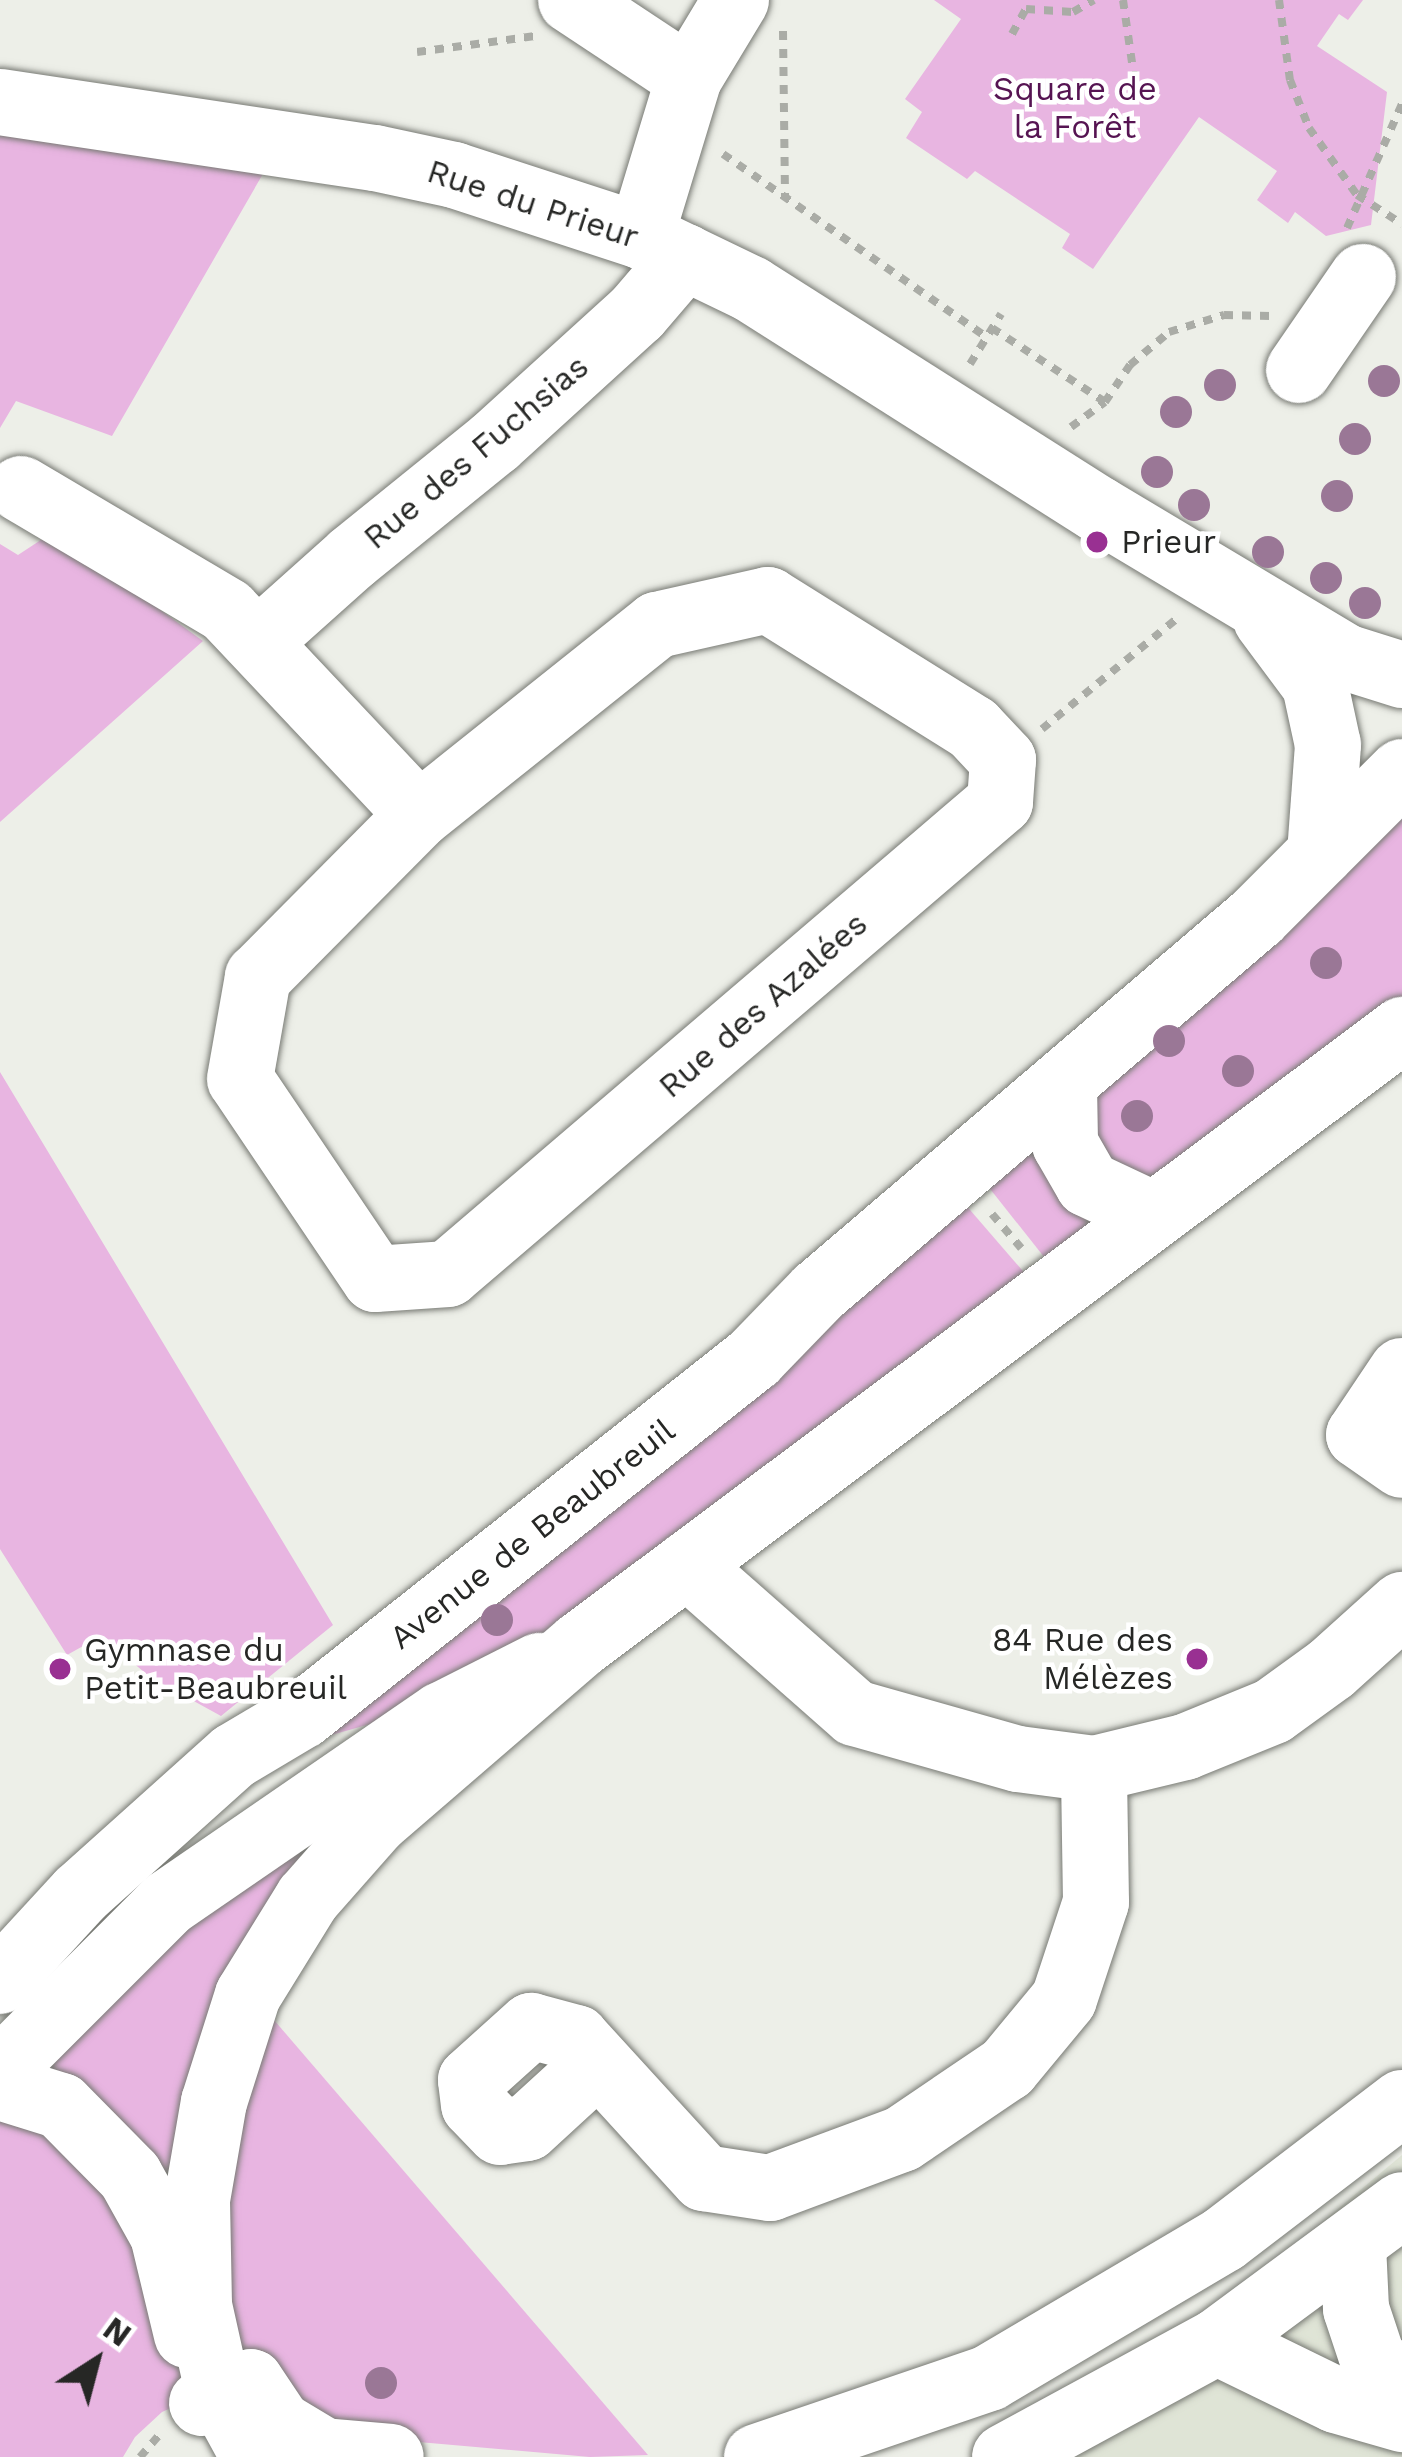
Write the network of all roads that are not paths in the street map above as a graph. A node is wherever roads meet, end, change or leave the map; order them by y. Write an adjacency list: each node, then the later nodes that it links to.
1 (759, 11): 3 (street)
2 (558, 17): 3 (street)
3 (683, 100): 5 (street)
4 (0, 102): 5 (street, Rue du Prieur)
5 (663, 247): 9 (street, Rue du Prieur); 10 (street, Rue des Fuchsias)
6 (1354, 254): 7 (street)
7 (1294, 343)
8 (21, 489): 10 (street)
9 (1239, 596): 11 (street, Rue du Prieur); 14 (street, Rue du Prieur)
10 (260, 640): 13 (street)
11 (1402, 675)
12 (1402, 772): 14 (street, Avenue de Beaubreuil)
13 (418, 815): 13 (street, Rue des Azalées)
14 (1320, 854): 16 (street, Avenue de Beaubreuil)
15 (1402, 1030): 17 (street)
16 (1064, 1085): 17 (street); 23 (street, Avenue de Beaubreuil)
17 (1154, 1215): 20 (street)
18 (1402, 1371): 19 (street)
19 (1402, 1465)
20 (687, 1565): 22 (street); 24 (street)
21 (1402, 1606): 24 (street)
22 (580, 1645): 25 (street); 34 (street)
23 (303, 1714): 25 (street); 26 (street, Avenue de Beaubreuil)
24 (1094, 1768): 27 (street)
25 (168, 1903): 28 (street)
26 (0, 1982)
27 (598, 2063)
28 (0, 2071)
29 (0, 2087): 34 (street)
30 (1402, 2103): 38 (street)
31 (1378, 2225): 32 (street); 33 (street)
32 (1217, 2342): 35 (street); 39 (street)
33 (1402, 2381)
34 (210, 2397): 36 (street); 37 (street)
35 (1402, 2419)
36 (254, 2457)
37 (391, 2457)
38 (757, 2457)
39 (1005, 2457)

